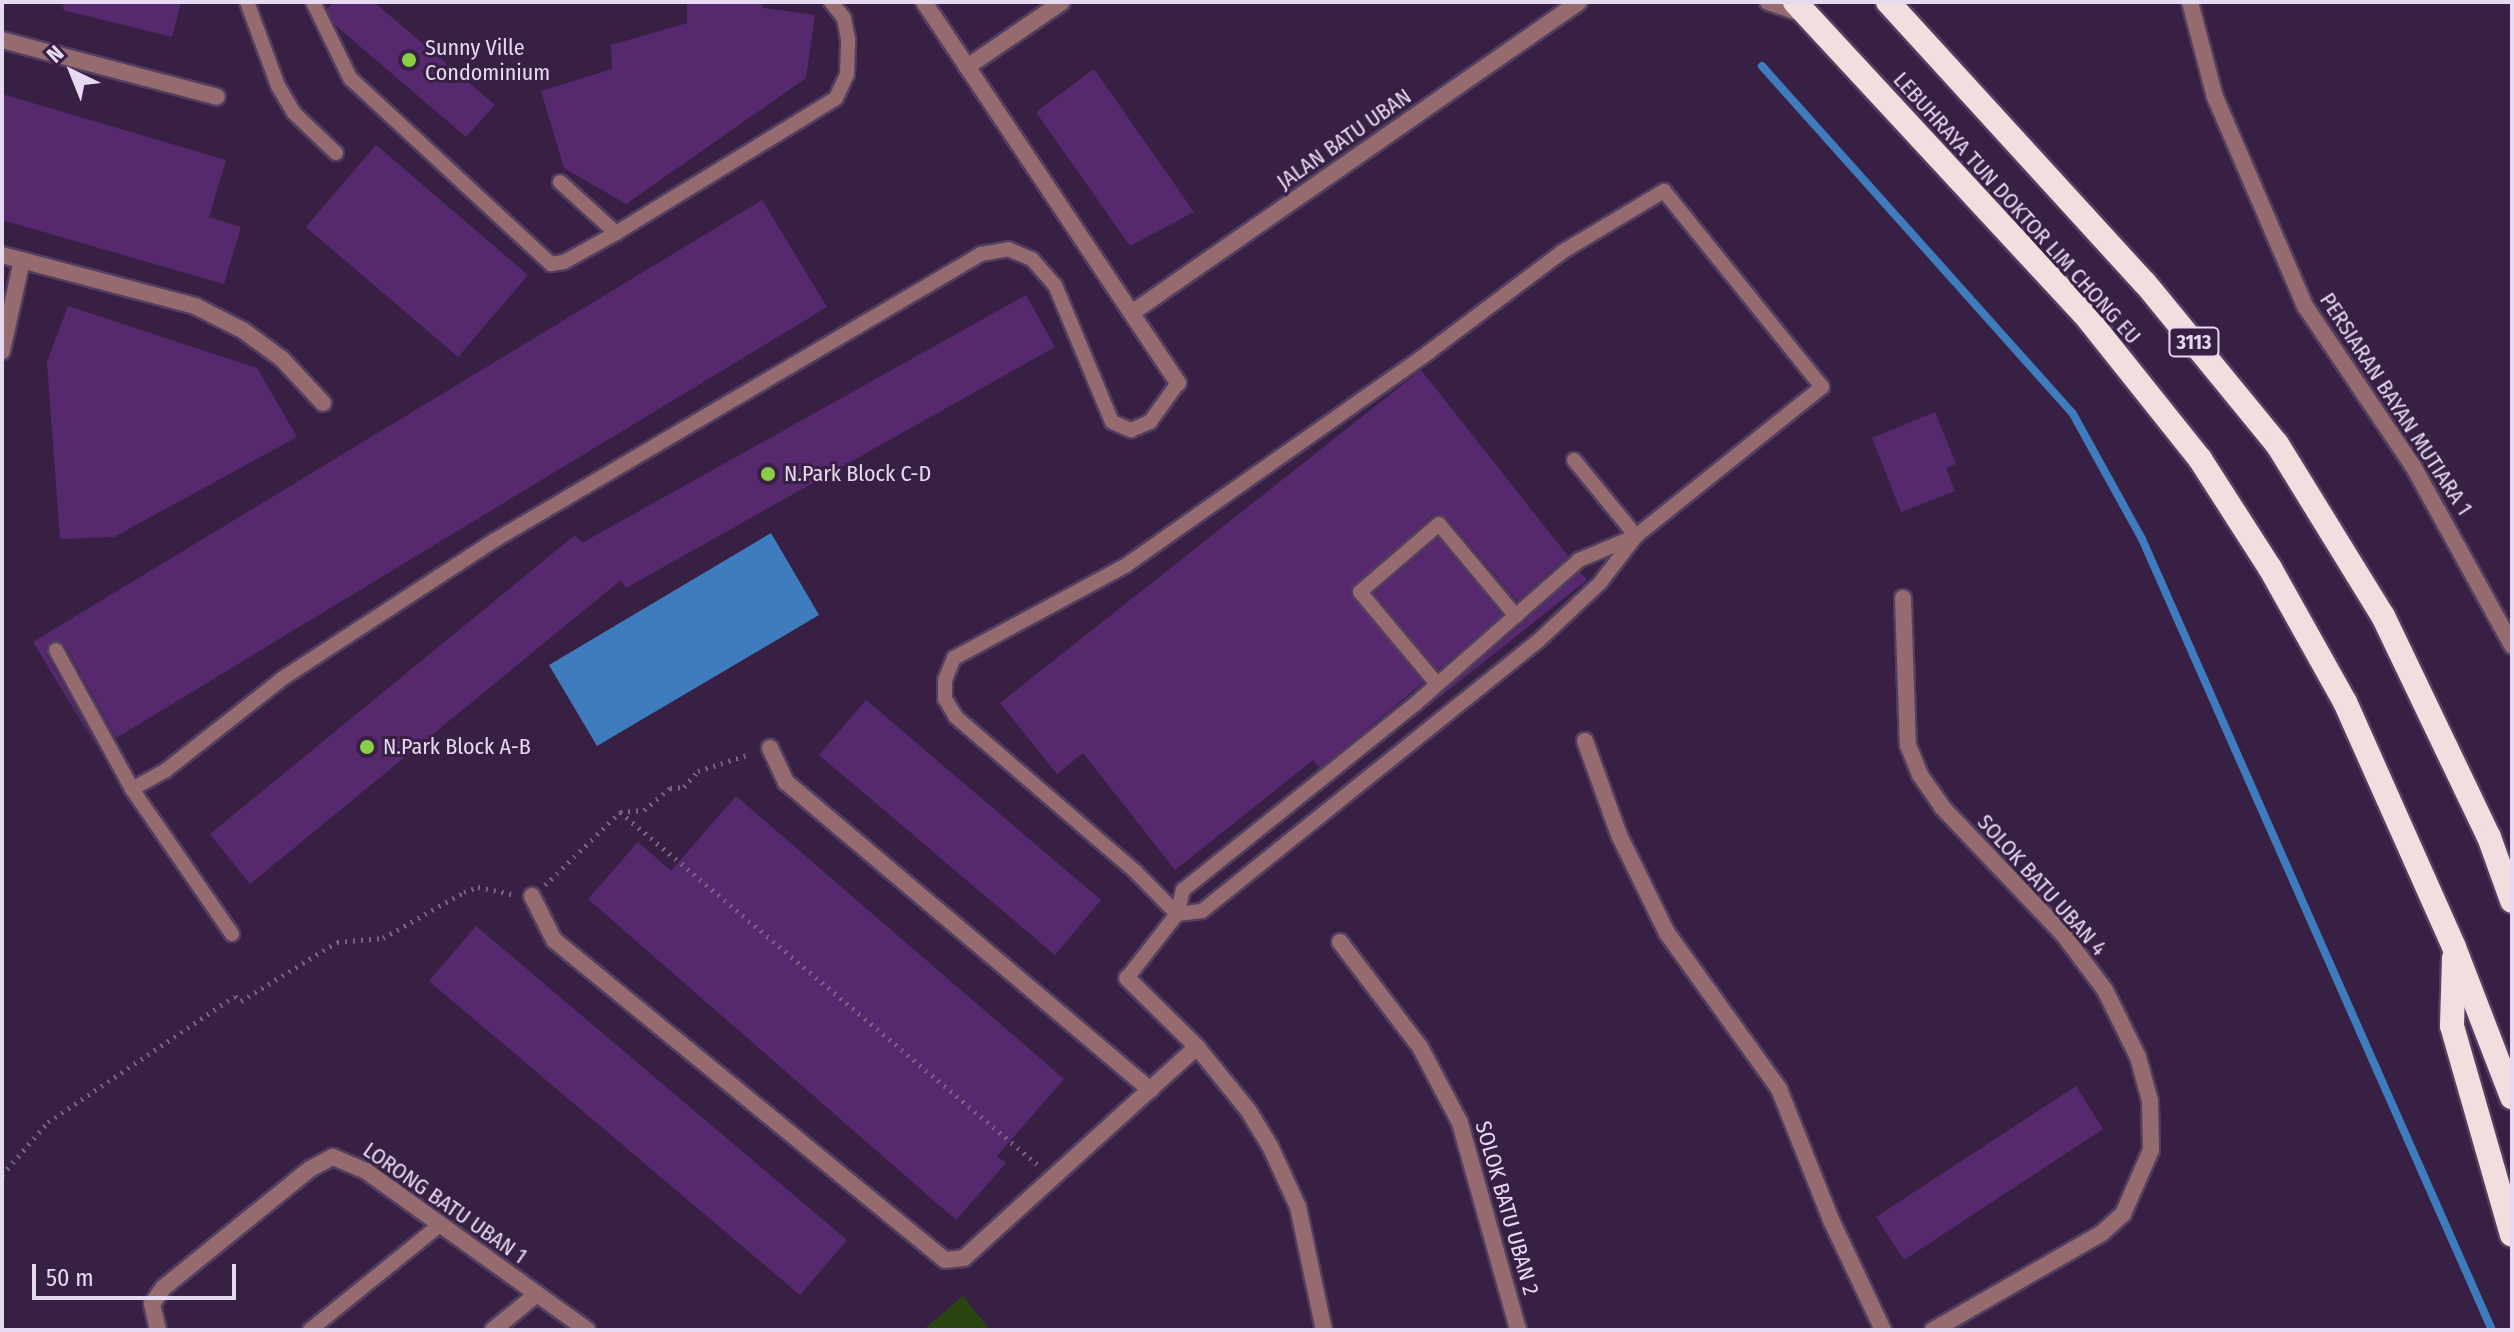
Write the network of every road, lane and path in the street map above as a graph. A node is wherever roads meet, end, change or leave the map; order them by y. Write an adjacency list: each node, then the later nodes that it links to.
1 (247, 2): 14 (lane)
2 (313, 2): 16 (lane)
3 (831, 2): 16 (lane)
4 (924, 2): 12 (street)
5 (1062, 2): 12 (street)
6 (1579, 2): 19 (street, JALAN BATU UBAN)
7 (1768, 2): 10 (street)
8 (1888, 2): 35 (highway, LEBUHRAYA TUN DOKTOR LIM CHONG EU / 3113)
9 (2190, 2): 27 (street, PERSIARAN BAYAN MUTIARA 1)
10 (1802, 9): 39 (highway, LEBUHRAYA TUN DOKTOR LIM CHONG EU)
11 (2, 40): 13 (street)
12 (967, 67): 19 (street)
13 (217, 97)
14 (336, 153)
15 (560, 182): 16 (lane)
16 (616, 233)
17 (2, 255): 18 (street)
18 (22, 260): 20 (street); 22 (street)
19 (1133, 312): 21 (street)
20 (2, 351)
21 (1178, 383): 32 (lane)
22 (323, 403)
23 (1574, 460): 24 (lane)
24 (1636, 536): 26 (lane); 36 (lane); 36 (lane)
25 (1903, 598): 56 (street, SOLOK BATU UBAN 4)
26 (1516, 616): 29 (lane); 29 (lane)
27 (2512, 645)
28 (56, 650): 32 (lane)
29 (1437, 684): 36 (lane)
30 (1585, 741): 55 (street)
31 (770, 748): 33 (path); 42 (street)
32 (132, 789): 37 (lane)
33 (620, 812): 34 (path); 45 (path)
34 (532, 896): 44 (path); 45 (street)
35 (2512, 901)
36 (1177, 914): 40 (lane)
37 (232, 934)
38 (1340, 942): 54 (street, SOLOK BATU UBAN 2)
39 (2454, 947): 43 (highway, LEBUHRAYA TUN DOKTOR LIM CHONG EU); 47 (highway)
40 (1127, 978): 41 (street)
41 (1197, 1047): 42 (street); 53 (street)
42 (1150, 1090): 45 (street)
43 (2512, 1097)
44 (2, 1175)
45 (1053, 1178)
46 (441, 1224): 48 (street, LORONG BATU UBAN 1); 49 (street, LORONG BATU UBAN 1); 50 (lane)
47 (2512, 1235)
48 (537, 1294): 51 (street); 52 (street, LORONG BATU UBAN 1)
49 (158, 1330)
50 (310, 1330)
51 (493, 1330)
52 (587, 1330)
53 (1324, 1330)
54 (1518, 1330)
55 (1883, 1330)
56 (1933, 1330)

